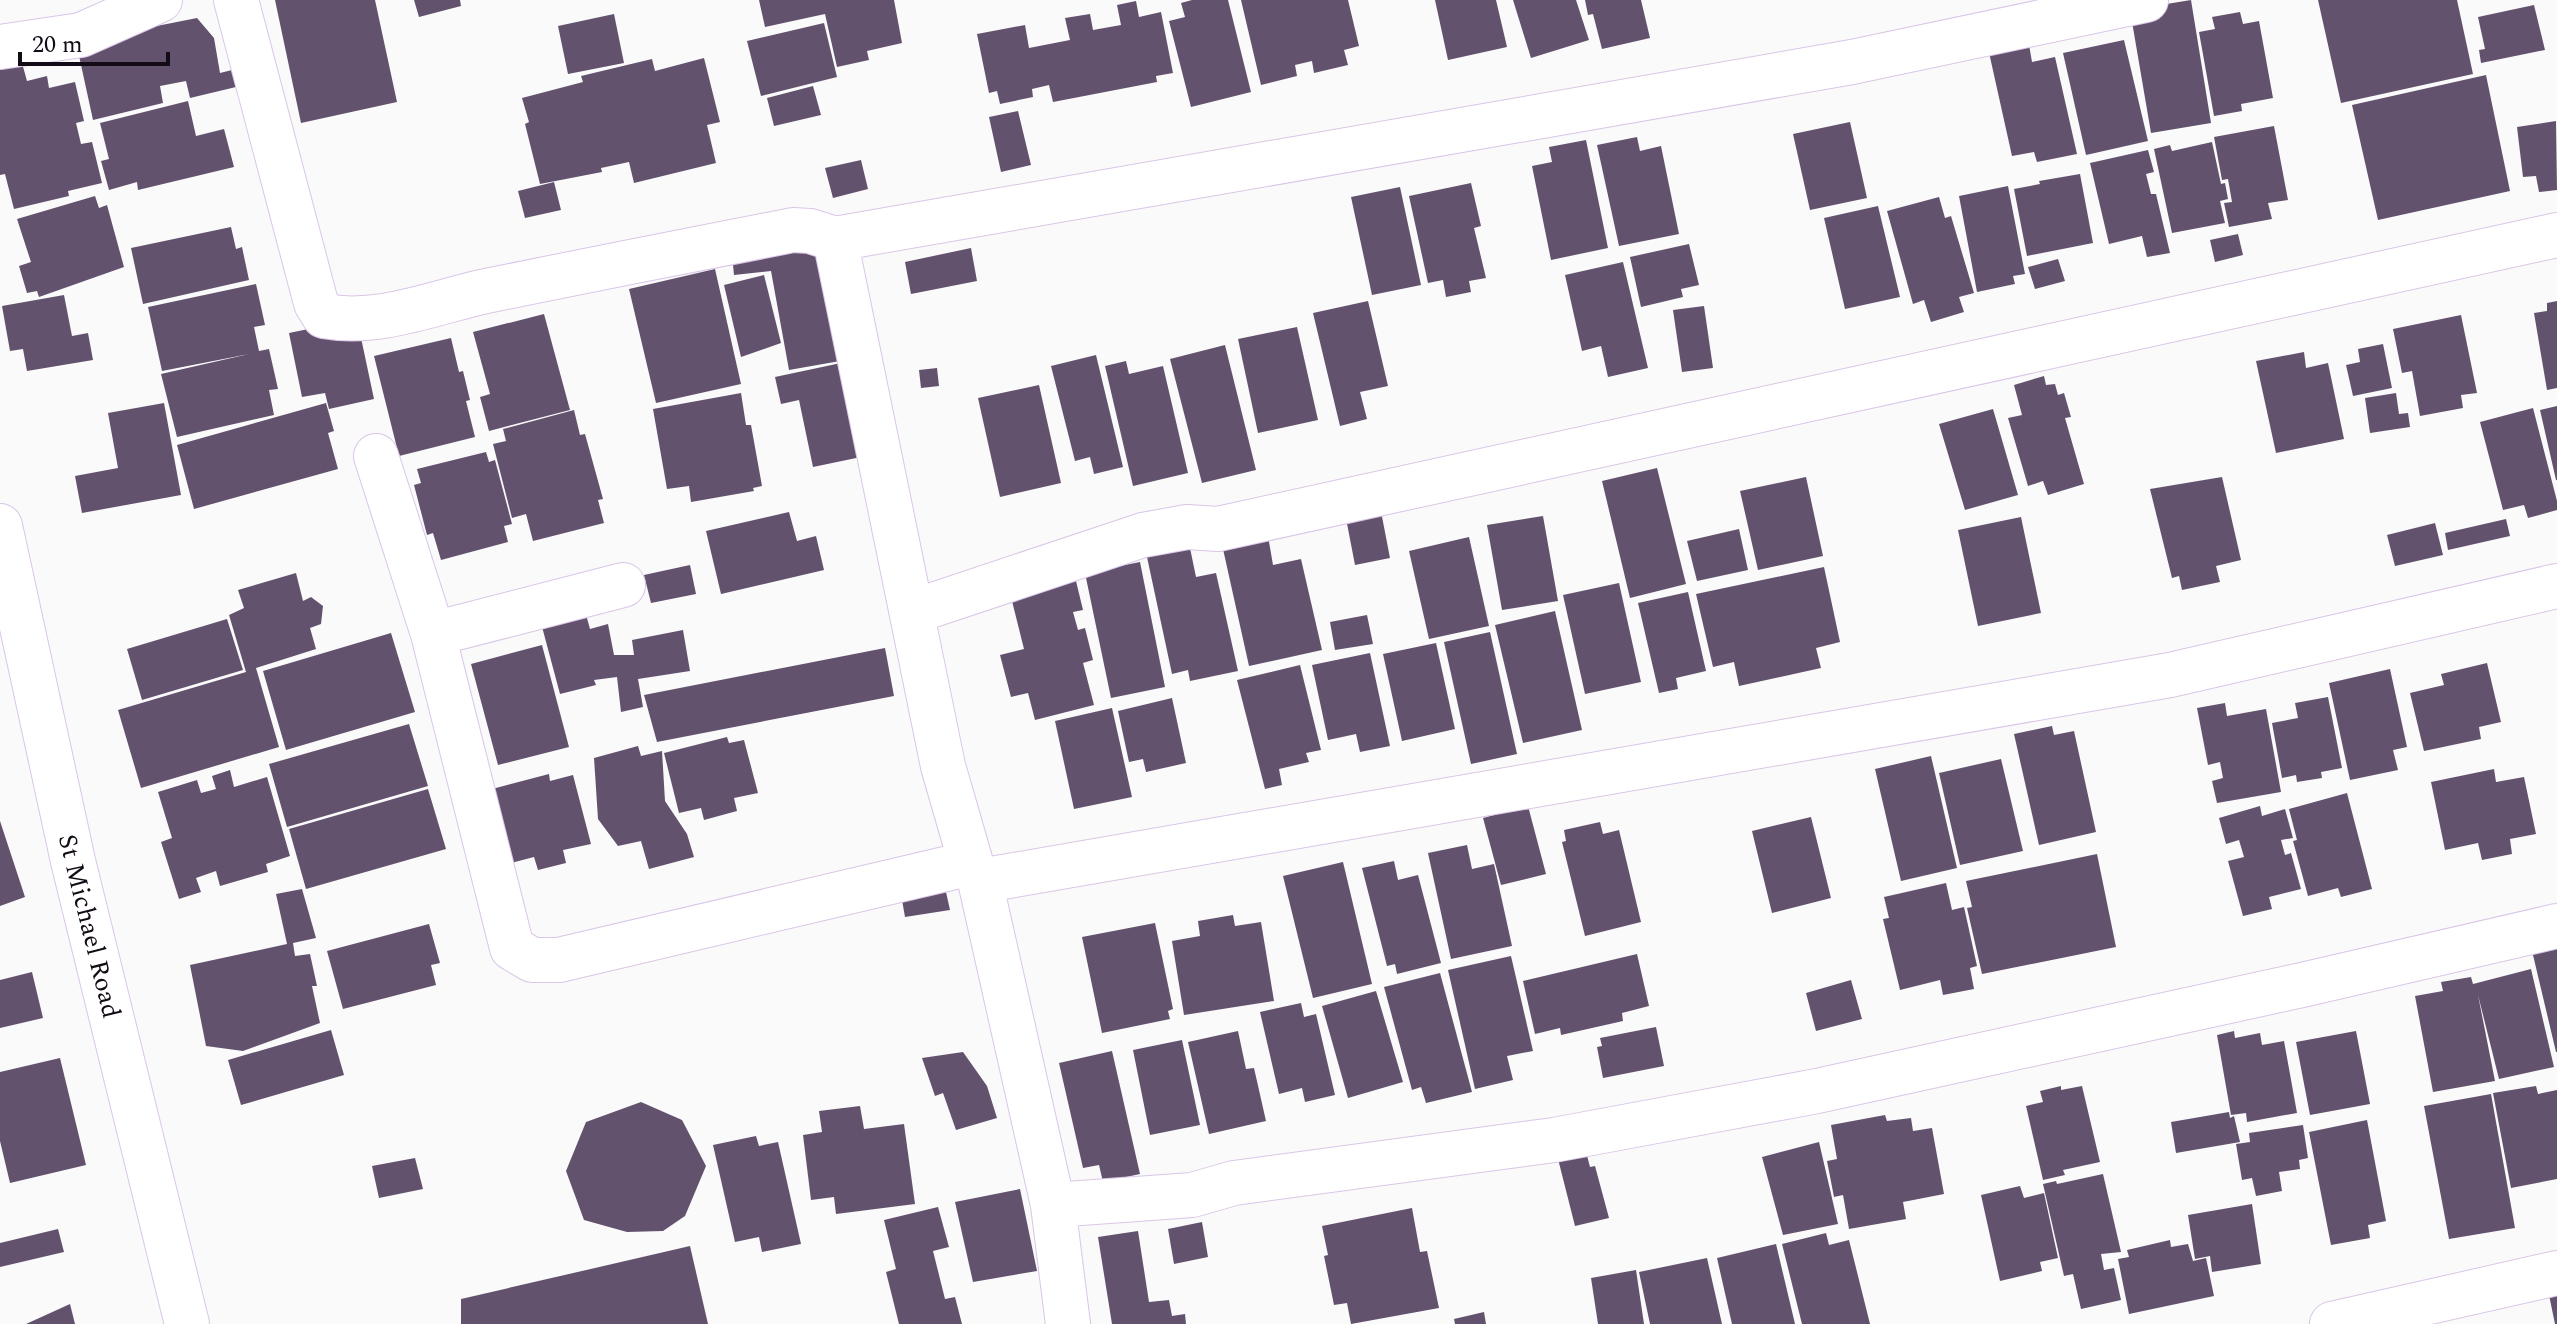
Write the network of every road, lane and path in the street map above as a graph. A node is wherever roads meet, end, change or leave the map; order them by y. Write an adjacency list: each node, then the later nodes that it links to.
1 (160, 0): 4 (street)
2 (236, 0): 6 (street)
3 (2146, 0): 6 (street)
4 (0, 47)
5 (2557, 235): 11 (street)
6 (835, 239): 11 (street)
7 (376, 456): 12 (street)
8 (0, 526): 17 (street, St Michael Road)
9 (623, 585): 12 (street)
10 (2557, 586): 13 (street)
11 (912, 612): 13 (street)
12 (433, 634): 13 (street)
13 (975, 872): 15 (street)
14 (2557, 926): 15 (street)
15 (1053, 1205): 18 (street)
16 (2557, 1273): 19 (street)
17 (187, 1324)
18 (1068, 1324)
19 (2332, 1324)

